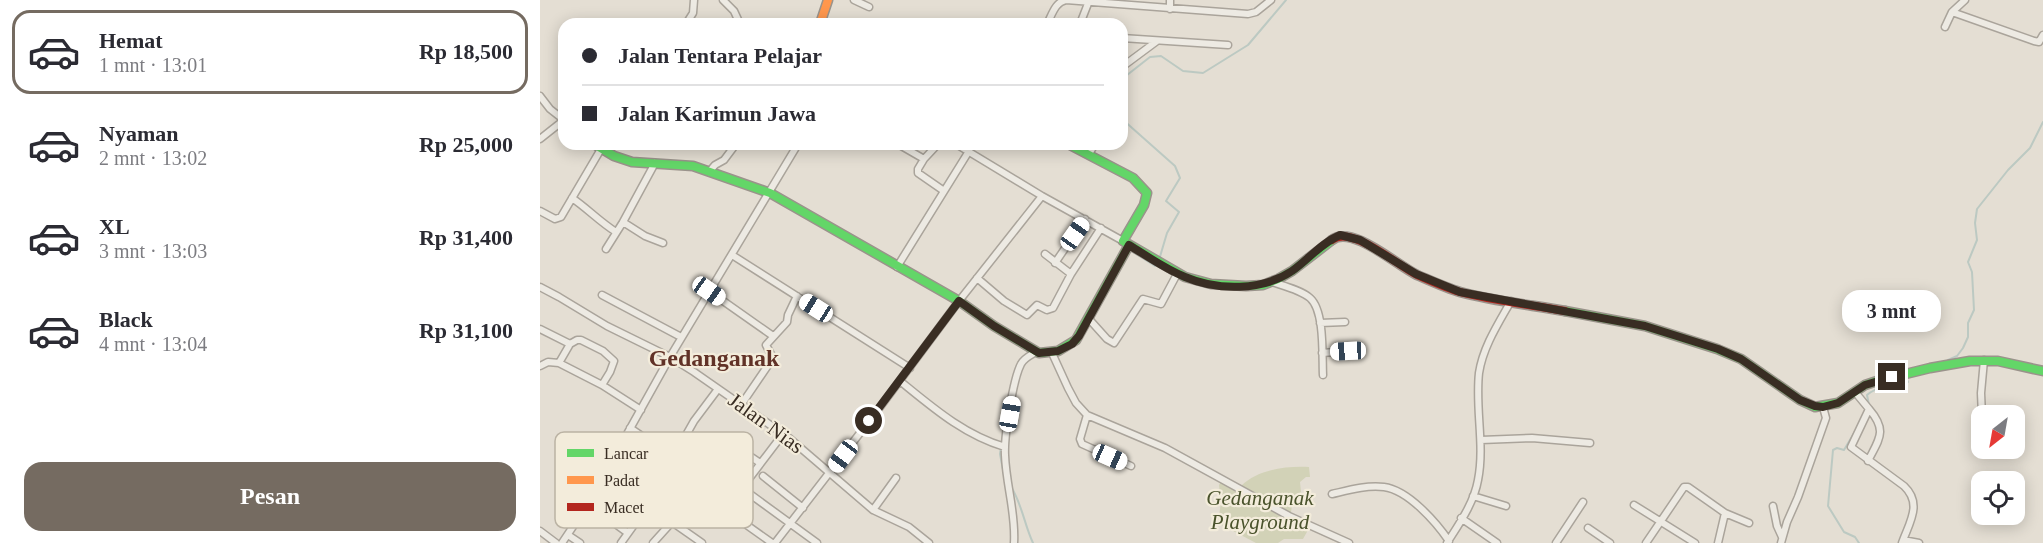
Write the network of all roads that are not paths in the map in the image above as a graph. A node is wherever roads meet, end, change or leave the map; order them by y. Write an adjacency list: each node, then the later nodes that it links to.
1 (694, 0): 12 (street)
2 (723, 0): 13 (street)
3 (828, 0): 14 (street)
4 (854, 0): 9 (street)
5 (1170, 0): 10 (street)
6 (1271, 0): 10 (street)
7 (1965, 0): 11 (street)
8 (1089, 1): 10 (street); 15 (street); 16 (street)
9 (869, 6)
10 (1170, 9)
11 (1952, 12): 17 (street); 18 (street)
12 (690, 18)
13 (737, 18)
14 (822, 18)
15 (1050, 18)
16 (1082, 18)
17 (1945, 27)
18 (2043, 35)
19 (1128, 39): 20 (street)
20 (1156, 41): 21 (street); 22 (street)
21 (1228, 45)
22 (1128, 63)
23 (540, 96): 24 (street)
24 (558, 116)
25 (558, 125): 26 (street)
26 (540, 139)
27 (601, 150): 43 (street)
28 (609, 150): 38 (street)
29 (732, 150): 39 (street)
30 (795, 150): 41 (street)
31 (908, 150): 37 (street)
32 (932, 150): 37 (street)
33 (1081, 150): 36 (street)
34 (1091, 150): 36 (street)
35 (969, 151): 40 (street); 42 (street)
36 (1089, 154): 50 (street)
37 (924, 159): 40 (street)
38 (655, 164): 39 (street); 46 (street)
39 (709, 172): 41 (street)
40 (944, 191): 55 (street)
41 (770, 193): 53 (street); 55 (street)
42 (1042, 196): 45 (street); 58 (street)
43 (572, 198): 44 (street); 48 (street)
44 (540, 211)
45 (1085, 219): 47 (street); 54 (street)
46 (622, 222): 48 (street); 49 (street)
47 (1101, 228): 50 (street); 56 (street)
48 (616, 232): 51 (street)
49 (663, 243)
50 (1126, 246): 57 (street); 66 (street)
51 (606, 249)
52 (1045, 254): 54 (street)
53 (732, 255): 61 (street); 63 (street)
54 (1055, 262): 56 (street)
55 (897, 267): 64 (street)
56 (1071, 274): 58 (street)
57 (1177, 274): 59 (street); 66 (street)
58 (977, 278): 64 (street)
59 (1271, 281): 65 (street); 68 (street)
60 (540, 287): 77 (street, Jalan Nias)
61 (709, 291): 70 (street); 71 (street)
62 (602, 295): 71 (street)
63 (797, 296): 70 (street); 81 (street)
64 (959, 301): 73 (street); 81 (street)
65 (1511, 301): 90 (street); 99 (street)
66 (1089, 319): 76 (street)
67 (1345, 322): 68 (street)
68 (1320, 323): 75 (street)
69 (540, 329): 72 (street)
70 (773, 336): 88 (street)
71 (681, 337): 77 (street)
72 (570, 344): 79 (street); 85 (street)
73 (1033, 350): 76 (street); 101 (street)
74 (1348, 351): 75 (street)
75 (1322, 352): 83 (street)
76 (1052, 353): 93 (street)
77 (670, 357): 86 (street, Jalan Nias); 91 (street)
78 (1984, 360): 82 (street); 87 (street); 89 (street)
79 (559, 363): 80 (street); 85 (street)
80 (540, 366)
81 (910, 368): 84 (street)
82 (2043, 371)
83 (1323, 375)
84 (900, 381): 101 (street); 106 (street)
85 (602, 385): 91 (street)
86 (718, 389): 88 (street, Jalan Nias); 97 (street)
87 (1855, 392): 90 (street); 92 (street)
88 (741, 405): 98 (street, Jalan Nias)
89 (1982, 405)
90 (1823, 407): 134 (street)
91 (641, 410): 94 (street)
92 (1869, 410): 103 (street); 103 (street)
93 (1087, 414): 105 (street); 147 (street)
94 (630, 428): 95 (street); 96 (street)
95 (628, 432)
96 (636, 432)
97 (688, 432)
98 (783, 434): 104 (street); 106 (street, Jalan Nias)
99 (1481, 441): 100 (street); 112 (street)
100 (1590, 443)
101 (1005, 447): 146 (street)
102 (753, 458): 104 (street)
103 (1868, 461): 137 (street)
104 (760, 463): 107 (street)
105 (1131, 466)
106 (829, 473): 117 (street); 118 (street, Jalan Nias)
107 (753, 474)
108 (763, 476): 117 (street)
109 (896, 478): 118 (street)
110 (1332, 494): 136 (street)
111 (753, 496): 123 (street)
112 (1473, 496): 115 (street); 120 (street)
113 (1583, 502): 149 (street)
114 (1635, 505): 121 (street)
115 (1506, 506)
116 (1773, 506): 134 (street)
117 (802, 508): 123 (street)
118 (873, 510): 145 (street, Jalan Nias)
119 (1725, 513): 121 (street); 122 (street); 153 (street)
120 (1461, 518): 136 (street); 148 (street)
121 (1661, 522): 151 (street); 152 (street)
122 (1749, 523)
123 (790, 524): 143 (street); 144 (street)
124 (573, 528): 133 (street)
125 (621, 528): 132 (street)
126 (632, 528): 132 (street)
127 (667, 528): 142 (street)
128 (680, 528): 135 (street)
129 (752, 528): 143 (street)
130 (1588, 528): 150 (street)
131 (540, 531): 138 (street)
132 (628, 533): 141 (street)
133 (568, 535): 139 (street); 140 (street)
134 (1782, 540)
135 (698, 542)
136 (1448, 542)
137 (1902, 542): 154 (street)
138 (556, 543)
139 (562, 543)
140 (580, 543)
141 (621, 543)
142 (653, 543)
143 (774, 543)
144 (817, 543)
145 (929, 543)
146 (1014, 543)
147 (1349, 543)
148 (1497, 543)
149 (1556, 543)
150 (1610, 543)
151 (1646, 543)
152 (1695, 543)
153 (1718, 543)
154 (1919, 543)

